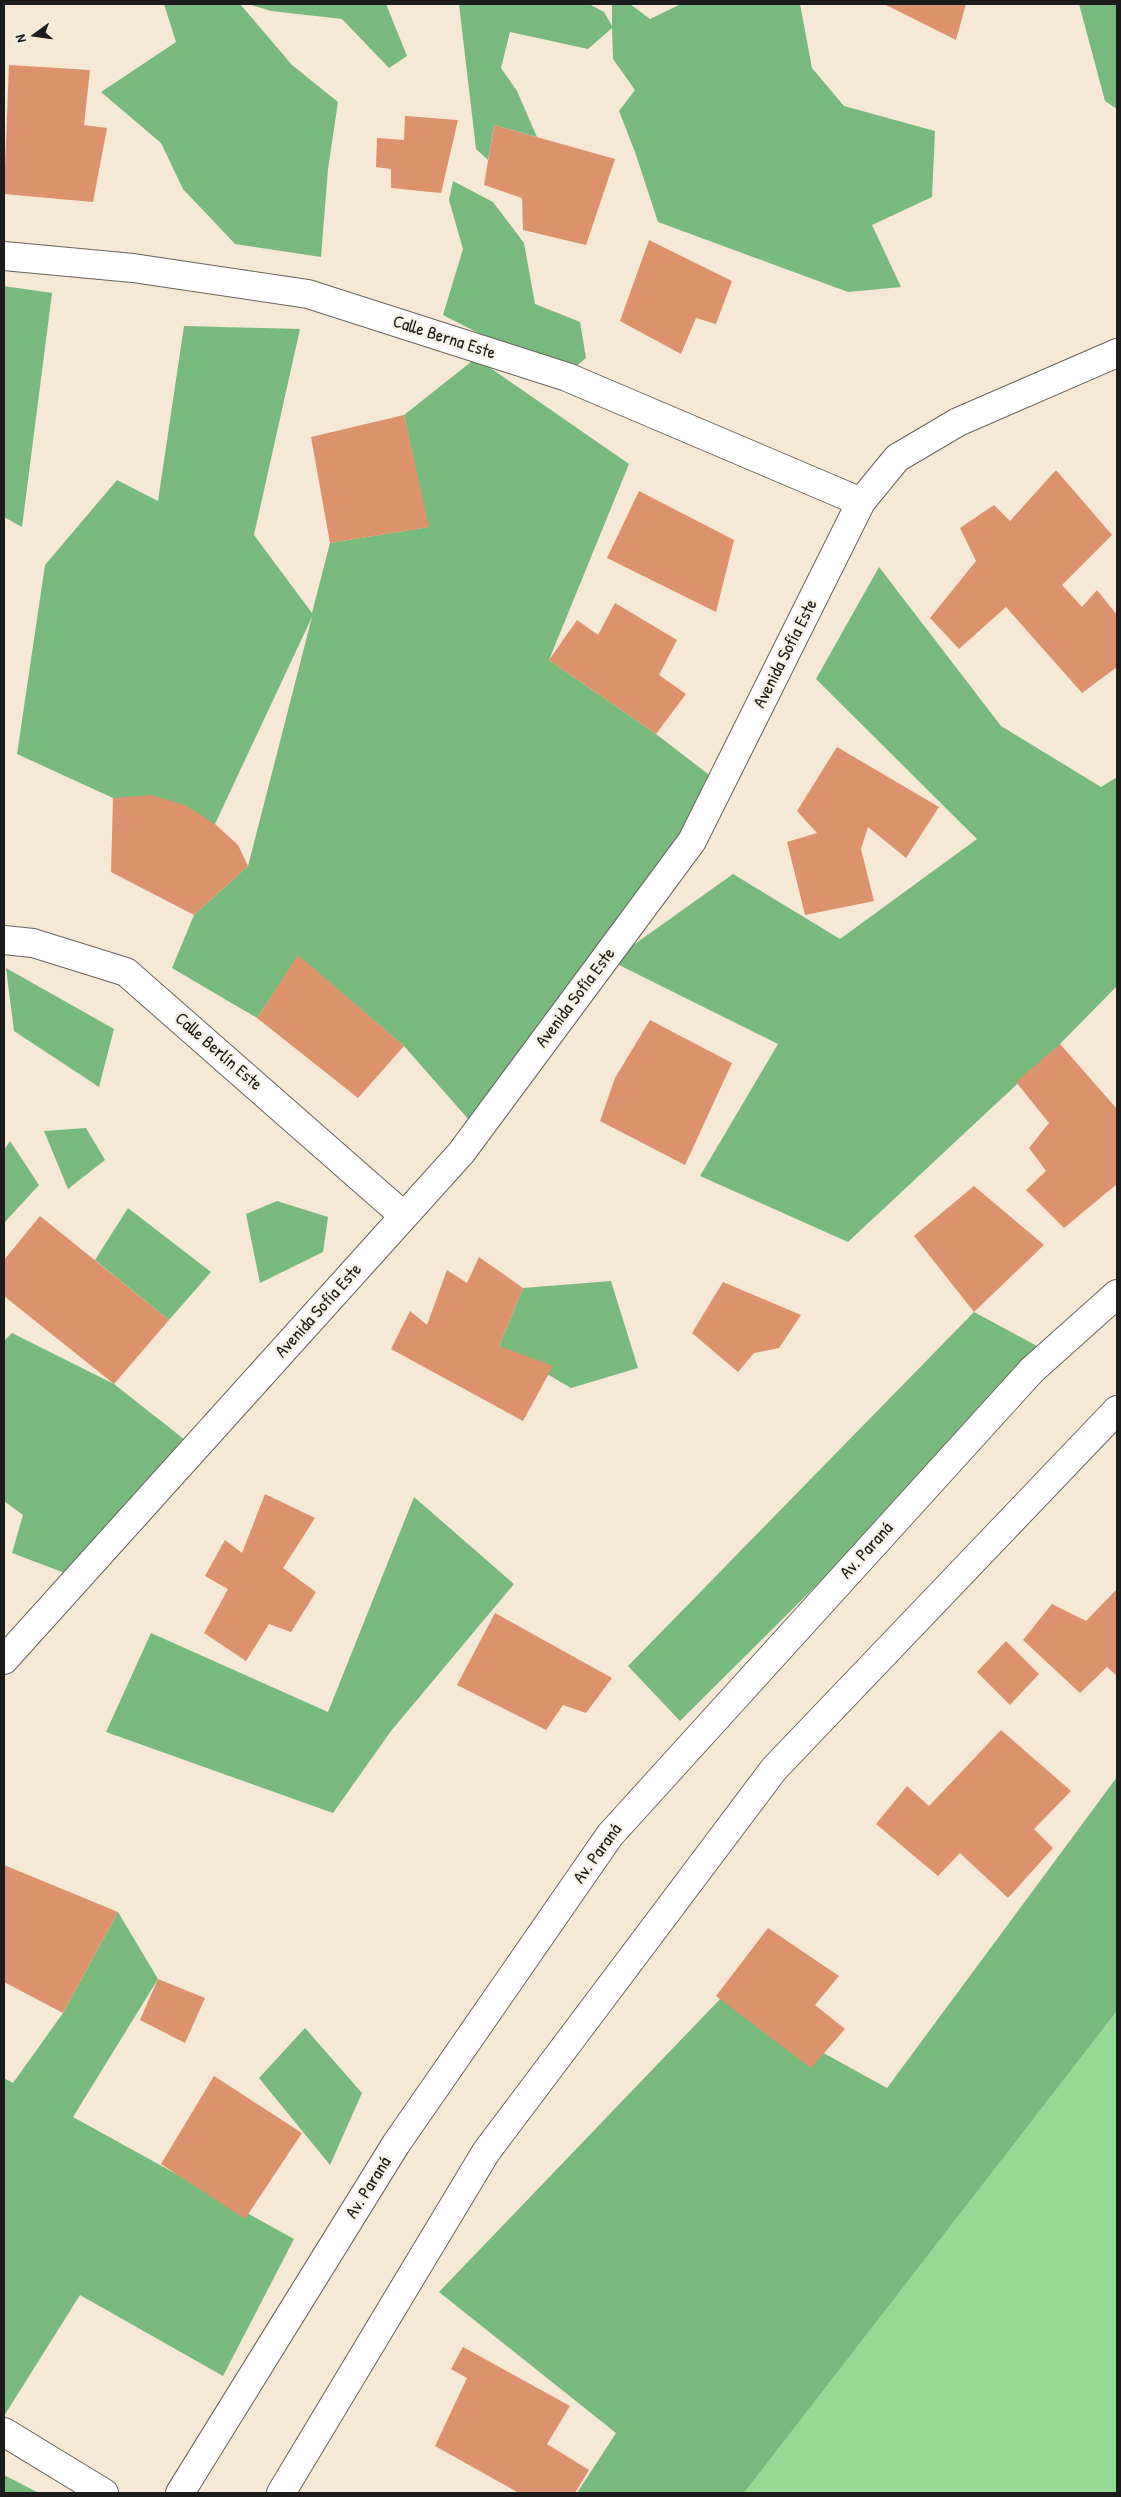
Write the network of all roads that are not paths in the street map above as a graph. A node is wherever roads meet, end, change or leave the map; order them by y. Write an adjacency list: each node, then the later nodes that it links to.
1 (4, 256): 3 (street, Calle Berna Este)
2 (1117, 353): 3 (street, Avenida Sofía Este)
3 (861, 502): 5 (street, Avenida Sofía Este)
4 (4, 940): 5 (street, Calle Berlín Este)
5 (404, 1216): 8 (street, Avenida Sofía Este)
6 (1117, 1294): 11 (street, Av. Paraná)
7 (1117, 1410): 12 (street)
8 (4, 1660)
9 (4, 2432): 10 (street)
10 (104, 2493)
11 (180, 2493)
12 (281, 2493)

